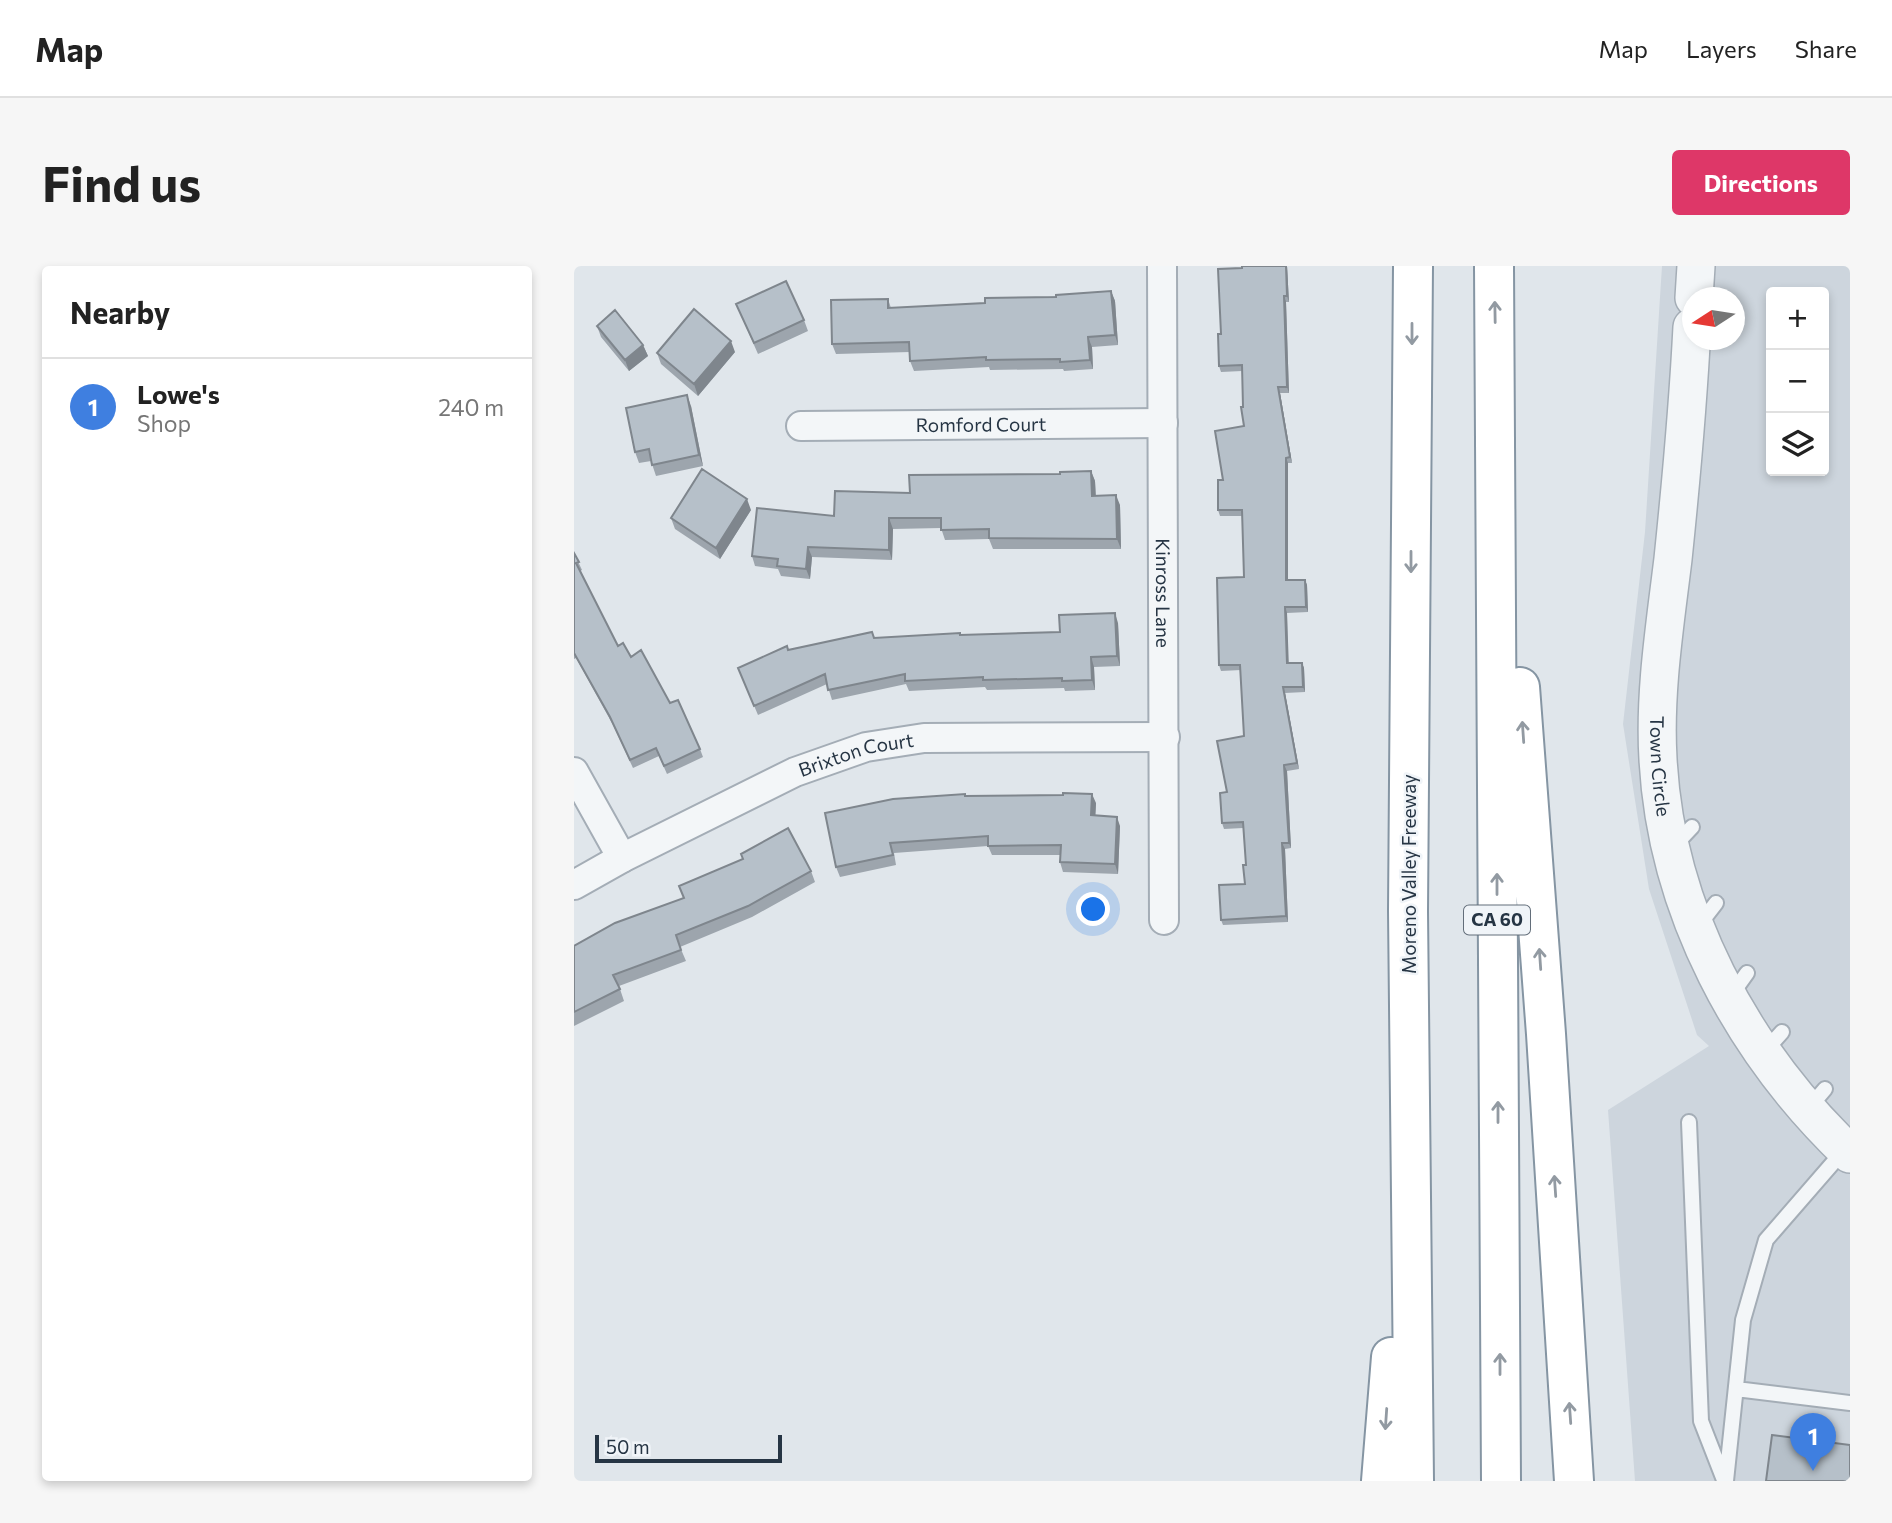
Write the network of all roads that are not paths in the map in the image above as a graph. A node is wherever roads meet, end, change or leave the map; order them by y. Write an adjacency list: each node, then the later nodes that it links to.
1 (1162, 266): 8 (street, Kinross Lane)
2 (1413, 266): 14 (highway, Moreno Valley Freeway, one-way to 14)
3 (1494, 266): 7 (highway, CA 60, one-way to 3)
4 (1696, 266): 5 (street)
5 (1695, 287)
6 (1690, 350): 17 (street, Town Circle)
7 (1495, 359): 22 (highway, CA 60, one-way to 7); 23 (highway, one-way to 7)
8 (1163, 423): 9 (street, Romford Court); 10 (street, Kinross Lane)
9 (801, 426)
10 (1165, 737): 12 (street, Brixton Court); 15 (street, Kinross Lane)
11 (574, 772): 12 (street)
12 (622, 858): 13 (street, Brixton Court)
13 (574, 885)
14 (1408, 911): 20 (highway, one-way to 20); 21 (highway, Moreno Valley Freeway)
15 (1164, 920)
16 (1689, 1122): 24 (lane)
17 (1848, 1151): 18 (lane)
18 (1736, 1389): 19 (lane); 24 (lane)
19 (1850, 1403)
20 (1381, 1481)
21 (1414, 1481)
22 (1501, 1481)
23 (1574, 1481)
24 (1725, 1481)

